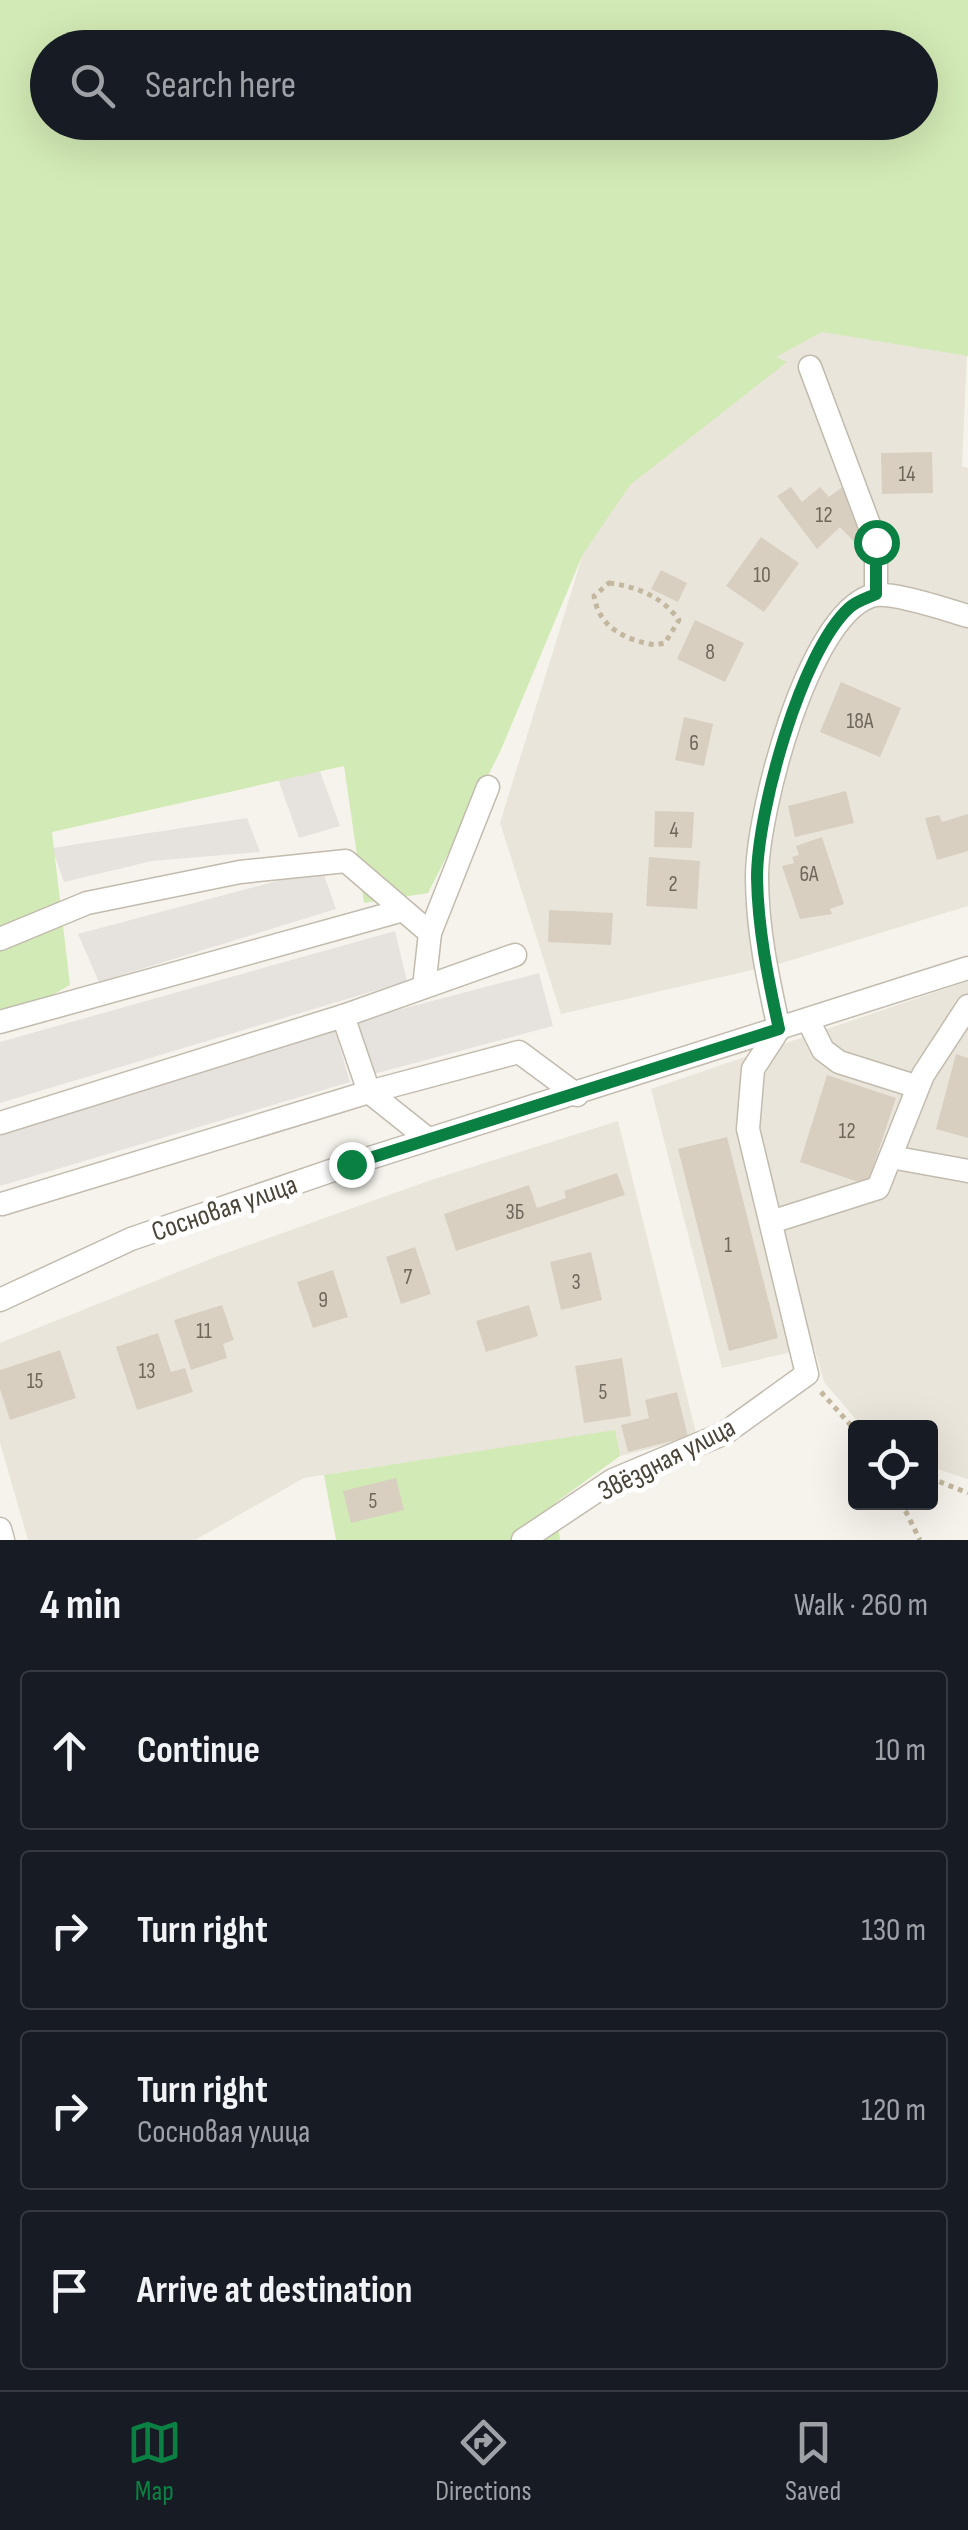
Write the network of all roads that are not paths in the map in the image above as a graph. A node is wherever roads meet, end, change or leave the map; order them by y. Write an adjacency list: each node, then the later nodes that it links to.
1 (810, 367): 2 (street)
2 (876, 594): 3 (street); 15 (street)
3 (968, 616)
4 (488, 787): 6 (street)
5 (400, 911): 6 (street); 7 (street); 13 (street)
6 (430, 933): 10 (street)
7 (0, 939)
8 (515, 955): 10 (street)
9 (968, 968): 14 (street, Сосновая улица)
10 (424, 987): 12 (street)
11 (968, 1006): 16 (street)
12 (343, 1016): 17 (street); 19 (street)
13 (0, 1022)
14 (808, 1022): 15 (street, Сосновая улица); 16 (street)
15 (779, 1029): 18 (street, Сосновая улица); 24 (street)
16 (918, 1087): 21 (street)
17 (369, 1092): 18 (street); 20 (street); 23 (street)
18 (577, 1095): 20 (street, Сосновая улица)
19 (0, 1122)
20 (428, 1139): 25 (street, Сосновая улица)
21 (890, 1157): 22 (street); 24 (street)
22 (968, 1171)
23 (2, 1204)
24 (771, 1222): 28 (street, Звёздная улица)
25 (3, 1296)
26 (0, 1529): 27 (street)
27 (3, 1540)
28 (523, 1540)

